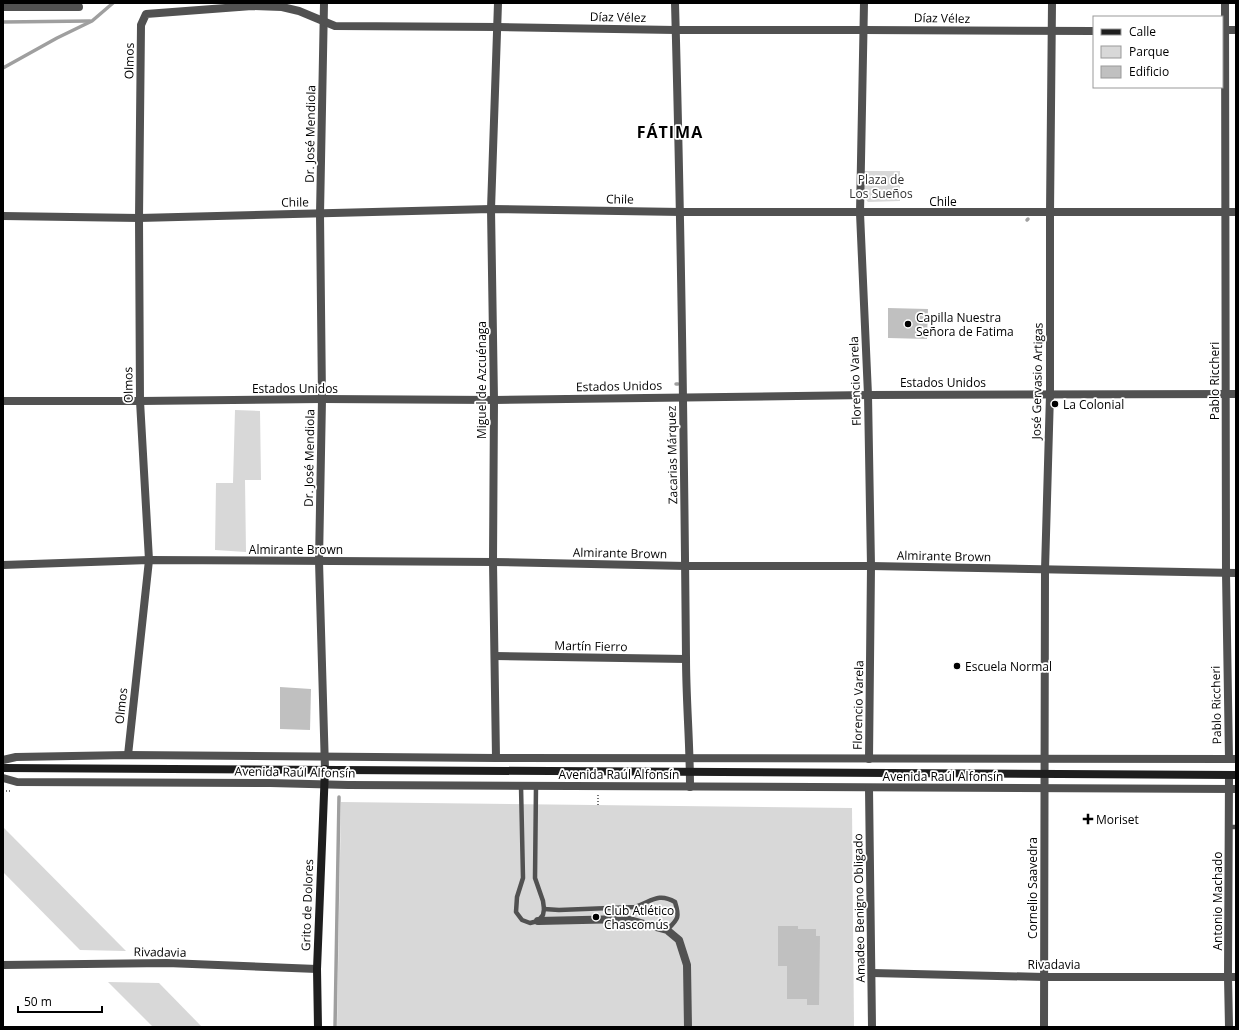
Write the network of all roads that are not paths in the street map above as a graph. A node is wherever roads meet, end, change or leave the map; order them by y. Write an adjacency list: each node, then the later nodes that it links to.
1 (324, 3): 10 (street, Dr. José Mendiola)
2 (498, 3): 11 (street, Miguel de Azcuénaga)
3 (674, 3): 12 (street, Zacarias Márquez)
4 (864, 3): 13 (street, Florencio Varela)
5 (1052, 3): 16 (street, José Gervasio Artigas)
6 (1225, 3): 14 (street, Pablo Riccheri)
7 (3, 7): 8 (street)
8 (79, 7)
9 (146, 14): 10 (street, Díaz Vélez); 26 (street, Olmos)
10 (323, 21): 11 (street, Díaz Vélez); 24 (street, Dr. José Mendiola)
11 (498, 27): 12 (street, Díaz Vélez); 18 (street, Miguel de Azcuénaga)
12 (675, 30): 13 (street, Díaz Vélez); 19 (street, Zacarias Márquez)
13 (864, 30): 16 (street, Díaz Vélez); 22 (street, Florencio Varela)
14 (1223, 30): 15 (street); 20 (street, Pablo Riccheri)
15 (1236, 30)
16 (1053, 31): 17 (street, Díaz Vélez); 23 (street, José Gervasio Artigas)
17 (1093, 31)
18 (491, 209): 19 (street, Chile); 24 (street, Chile); 33 (street, Miguel de Azcuénaga)
19 (680, 212): 22 (street, Chile); 31 (street, Zacarias Márquez)
20 (1226, 212): 21 (street, Chile); 23 (street, Chile); 29 (street, Pablo Riccheri)
21 (1236, 212)
22 (860, 213): 23 (street, Chile); 27 (street, Florencio Varela)
23 (1050, 213): 28 (street, José Gervasio Artigas)
24 (320, 214): 26 (street, Chile); 32 (street, Dr. José Mendiola)
25 (3, 216): 26 (street, Chile)
26 (139, 218): 35 (street, Olmos)
27 (868, 394): 28 (street, Estados Unidos); 31 (street, Estados Unidos); 41 (street, Florencio Varela)
28 (1050, 394): 29 (street, Estados Unidos); 42 (street, José Gervasio Artigas)
29 (1226, 394): 30 (street, Estados Unidos); 43 (street, Pablo Riccheri)
30 (1236, 394)
31 (683, 397): 33 (street, Estados Unidos); 40 (street, Zacarias Márquez)
32 (322, 399): 33 (street, Estados Unidos); 35 (street, Estados Unidos); 37 (street, Dr. José Mendiola)
33 (494, 400): 38 (street, Miguel de Azcuénaga)
34 (3, 401): 35 (street, Estados Unidos)
35 (140, 401): 36 (street, Olmos)
36 (148, 560): 37 (street, Almirante Brown); 39 (street, Almirante Brown); 47 (street, Olmos)
37 (319, 561): 38 (street, Almirante Brown); 48 (street, Dr. José Mendiola)
38 (493, 562): 40 (street, Almirante Brown); 45 (street, Miguel de Azcuénaga)
39 (3, 564)
40 (686, 566): 41 (street, Almirante Brown); 46 (street, Zacarias Márquez)
41 (871, 566): 42 (street, Almirante Brown); 51 (street, Florencio Varela)
42 (1045, 570): 43 (street, Almirante Brown); 54 (street, José Gervasio Artigas)
43 (1226, 573): 44 (street, Almirante Brown); 52 (street, Pablo Riccheri)
44 (1236, 573)
45 (495, 656): 46 (street, Martín Fierro); 49 (street, Miguel de Azcuénaga)
46 (686, 659): 50 (street, Zacarias Márquez)
47 (128, 755): 48 (street, Avenida Raúl Alfonsín); 53 (street, Avenida Raúl Alfonsín)
48 (325, 757): 49 (street, Avenida Raúl Alfonsín); 56 (street, Dr. José Mendiola)
49 (496, 758): 50 (street, Avenida Raúl Alfonsín)
50 (689, 758): 51 (street, Avenida Raúl Alfonsín); 57 (street, Zacarias Márquez)
51 (869, 759): 54 (street, Avenida Raúl Alfonsín)
52 (1233, 759): 54 (street, Avenida Raúl Alfonsín)
53 (3, 760)
54 (1045, 760): 58 (street, José Gervasio Artigas)
55 (3, 768): 56 (main road, Avenida Raúl Alfonsín)
56 (324, 769): 57 (main road, Avenida Raúl Alfonsín); 61 (main road, Grito de Dolores)
57 (690, 772): 58 (main road, Avenida Raúl Alfonsín); 64 (street, Zacarias Márquez)
58 (1045, 774): 59 (main road, Avenida Raúl Alfonsín); 66 (street, Cornelio Saavedra)
59 (1233, 775): 67 (street, Antonio Machado)
60 (3, 778): 61 (street, Avenida Raúl Alfonsín)
61 (324, 784): 62 (street, Avenida Raúl Alfonsín); 73 (main road, Grito de Dolores)
62 (521, 786): 63 (street, Avenida Raúl Alfonsín); 70 (lane)
63 (536, 786): 64 (street, Avenida Raúl Alfonsín); 69 (lane)
64 (690, 787): 65 (street, Avenida Raúl Alfonsín)
65 (869, 788): 66 (street, Avenida Raúl Alfonsín); 74 (street, Amadeo Benigno Obligado)
66 (1045, 789): 67 (street, Avenida Raúl Alfonsín); 75 (street, Cornelio Saavedra)
67 (1233, 789): 68 (street, Antonio Machado)
68 (1232, 827): 76 (street, Antonio Machado)
69 (544, 909): 70 (lane); 71 (lane)
70 (538, 921): 71 (street)
71 (667, 930): 78 (street)
72 (3, 965): 73 (street, Rivadavia)
73 (317, 969): 77 (main road, Grito de Dolores)
74 (872, 973): 75 (street, Rivadavia); 79 (street, Amadeo Benigno Obligado)
75 (1044, 977): 76 (street, Rivadavia); 80 (street, Cornelio Saavedra)
76 (1232, 977): 81 (street, Antonio Machado)
77 (318, 1027)
78 (688, 1027)
79 (872, 1027)
80 (1044, 1027)
81 (1229, 1027)

